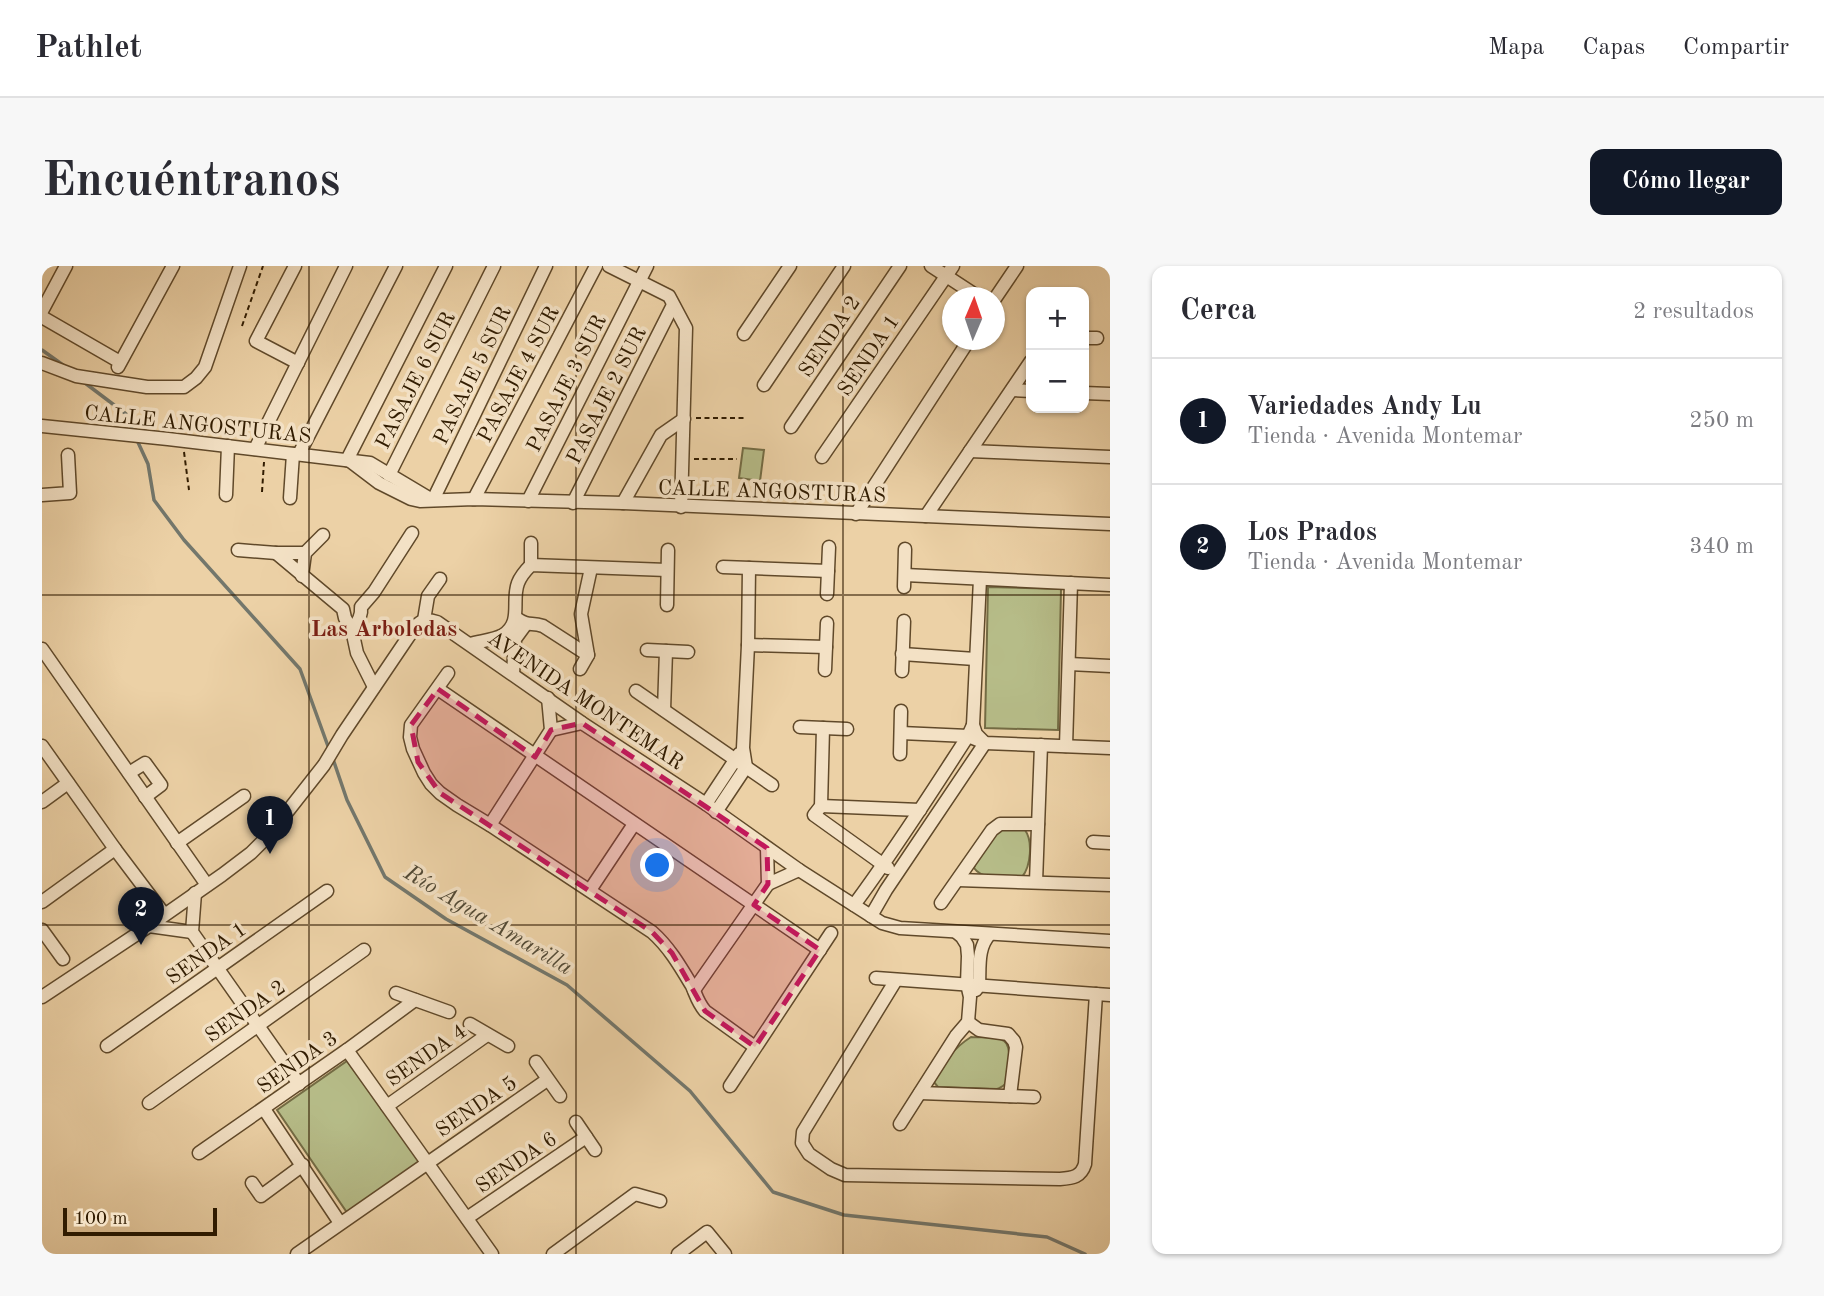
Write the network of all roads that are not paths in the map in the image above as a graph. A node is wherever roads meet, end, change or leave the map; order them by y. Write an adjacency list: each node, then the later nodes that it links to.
1 (66, 266): 23 (street)
2 (173, 266): 24 (street)
3 (240, 266): 29 (street)
4 (295, 266): 30 (street)
5 (346, 266): 30 (street)
6 (396, 266): 43 (street)
7 (446, 266): 47 (street)
8 (495, 266): 48 (street, PASAJE 6 SUR)
9 (547, 266): 53 (street, PASAJE 5 SUR)
10 (596, 266): 52 (street, PASAJE 4 SUR)
11 (608, 266): 19 (street)
12 (647, 266): 19 (street, PASAJE 3 SUR)
13 (790, 266): 25 (street)
14 (844, 266): 32 (street)
15 (900, 266): 39 (street, SENDA 2)
16 (931, 266): 18 (street)
17 (1017, 266): 21 (street)
18 (949, 271): 20 (street); 45 (street, SENDA 1)
19 (639, 281): 22 (street); 54 (street, PASAJE 3 SUR)
20 (967, 287)
21 (1003, 287)
22 (673, 305): 37 (street); 55 (street, PASAJE 2 SUR)
23 (42, 312)
24 (42, 317)
25 (744, 334)
26 (1089, 338): 27 (street)
27 (1097, 338)
28 (963, 350): 58 (street)
29 (42, 363)
30 (298, 363): 41 (street)
31 (1026, 369): 33 (street)
32 (764, 385)
33 (1012, 390): 34 (street); 42 (street)
34 (1026, 391)
35 (1089, 393): 36 (street)
36 (1110, 394)
37 (684, 419): 56 (street); 57 (street)
38 (42, 426): 40 (street, CALLE ANGOSTURAS)
39 (791, 427)
40 (228, 446): 41 (street, CALLE ANGOSTURAS); 50 (street)
41 (260, 450): 43 (street, CALLE ANGOSTURAS)
42 (970, 452): 46 (street); 59 (street)
43 (296, 454): 47 (street, CALLE ANGOSTURAS); 51 (street)
44 (68, 455): 49 (street)
45 (822, 457)
46 (1110, 457)
47 (349, 461): 48 (street, CALLE ANGOSTURAS); 53 (street, CALLE ANGOSTURAS)
48 (389, 475): 53 (street, CALLE ANGOSTURAS)
49 (42, 495)
50 (226, 495)
51 (290, 498)
52 (474, 499): 53 (street, CALLE ANGOSTURAS); 54 (street, CALLE ANGOSTURAS)
53 (433, 500)
54 (528, 501): 55 (street, CALLE ANGOSTURAS)
55 (573, 503): 56 (street, CALLE ANGOSTURAS)
56 (623, 503): 57 (street, CALLE ANGOSTURAS)
57 (681, 507): 58 (street, CALLE ANGOSTURAS)
58 (856, 514): 59 (street, CALLE ANGOSTURAS)
59 (926, 516): 60 (street, CALLE ANGOSTURAS)
60 (1110, 524)
61 (412, 533): 83 (street)
62 (323, 535): 68 (street)
63 (531, 543): 70 (street)
64 (829, 547): 75 (street)
65 (905, 549): 78 (street)
66 (238, 550): 69 (street)
67 (668, 550): 74 (street)
68 (305, 553): 69 (street); 76 (street)
69 (276, 554): 76 (street)
70 (531, 565): 72 (street); 86 (street)
71 (723, 567): 73 (street)
72 (591, 568): 74 (street); 100 (street)
73 (749, 568): 75 (street); 92 (street)
74 (667, 570): 82 (street)
75 (828, 571): 81 (street)
76 (302, 576): 84 (street)
77 (440, 579): 85 (street)
78 (980, 579): 79 (street); 101 (street)
79 (1071, 583): 80 (street); 102 (street)
80 (1110, 585)
81 (827, 594)
82 (667, 604)
83 (361, 607): 84 (street); 89 (street)
84 (343, 609): 89 (street)
85 (424, 620): 91 (street, AVENIDA MONTEMAR); 109 (street)
86 (521, 621): 90 (street); 97 (street); 100 (street)
87 (904, 621): 99 (street)
88 (827, 623): 93 (street)
89 (352, 630): 109 (street)
90 (495, 638): 91 (street); 97 (street)
91 (470, 644): 108 (street, AVENIDA MONTEMAR)
92 (748, 645): 93 (street); 129 (street)
93 (826, 647): 105 (street)
94 (42, 649): 130 (street)
95 (647, 650): 96 (street)
96 (666, 651): 98 (street); 113 (street)
97 (514, 652): 108 (street)
98 (688, 652)
99 (902, 654): 101 (street); 106 (street)
100 (588, 655): 104 (street)
101 (975, 659): 120 (street)
102 (1069, 664): 103 (street); 125 (street)
103 (1110, 666)
104 (580, 668)
105 (825, 670)
106 (902, 671)
107 (449, 673): 110 (street)
108 (513, 674): 112 (street, AVENIDA MONTEMAR)
109 (374, 687): 153 (street)
110 (438, 689): 128 (street); 141 (street)
111 (636, 691): 113 (street)
112 (548, 698): 115 (street, AVENIDA MONTEMAR); 119 (street)
113 (664, 710): 129 (street)
114 (901, 711): 121 (street)
115 (582, 723): 119 (street); 136 (street, AVENIDA MONTEMAR)
116 (800, 727): 117 (street)
117 (823, 728): 118 (street); 137 (street)
118 (847, 729)
119 (551, 730): 128 (street)
120 (971, 730): 121 (street); 122 (street); 138 (street)
121 (901, 733): 127 (street)
122 (985, 743): 123 (street); 149 (street)
123 (1041, 745): 125 (street); 140 (street)
124 (42, 746): 131 (street)
125 (1066, 746): 126 (street)
126 (1110, 748)
127 (900, 754)
128 (535, 757): 139 (street); 141 (street)
129 (742, 758): 132 (street); 136 (street)
130 (129, 773): 134 (street); 134 (street)
131 (68, 783): 135 (street); 146 (street)
132 (772, 785)
133 (244, 796): 143 (street)
134 (145, 797): 143 (street)
135 (42, 802)
136 (711, 808): 145 (street, AVENIDA MONTEMAR)
137 (813, 810): 138 (street); 147 (street)
138 (920, 810): 147 (street)
139 (634, 824): 155 (street); 160 (street)
140 (1038, 824): 150 (street); 151 (street)
141 (490, 825): 155 (street)
142 (1093, 842): 144 (street)
143 (177, 843): 153 (street)
144 (1110, 843)
145 (767, 848): 148 (street, AVENIDA MONTEMAR); 152 (street)
146 (115, 849): 158 (street); 162 (street)
147 (883, 865): 149 (street); 161 (street)
148 (799, 870): 152 (street); 161 (street, AVENIDA MONTEMAR)
149 (897, 874): 163 (street)
150 (958, 880): 151 (street); 159 (street)
151 (1035, 882): 154 (street)
152 (768, 884): 160 (street)
153 (207, 885): 157 (street)
154 (1110, 886)
155 (590, 890): 177 (street)
156 (327, 891): 174 (street, SENDA 1)
157 (195, 893): 162 (street); 166 (street)
158 (42, 902)
159 (941, 903)
160 (754, 905): 172 (street); 177 (street)
161 (854, 905): 163 (street, AVENIDA MONTEMAR)
162 (164, 914): 164 (street)
163 (871, 916): 167 (street, AVENIDA MONTEMAR)
164 (149, 926): 166 (street); 182 (street)
165 (42, 930): 173 (street)
166 (192, 932): 174 (street)
167 (956, 932): 169 (street, AVENIDA MONTEMAR); 178 (street)
168 (831, 933): 172 (street)
169 (990, 934): 170 (street, AVENIDA MONTEMAR); 178 (street)
170 (1110, 941)
171 (364, 950): 187 (street, SENDA 2)
172 (820, 950): 191 (street)
173 (62, 959)
174 (218, 968): 187 (street); 189 (street, SENDA 1)
175 (876, 978): 176 (street)
176 (895, 980): 178 (street); 180 (street)
177 (694, 989): 191 (street)
178 (972, 989): 180 (street); 185 (street)
179 (396, 993): 183 (street)
180 (1096, 994): 181 (street)
181 (1110, 995)
182 (42, 997)
183 (415, 1000): 184 (street); 192 (street, SENDA 3)
184 (449, 1012)
185 (968, 1022): 197 (street); 198 (street)
186 (470, 1024): 188 (street, SENDA 4)
187 (258, 1026): 195 (street); 201 (street, SENDA 2)
188 (487, 1035): 190 (street, SENDA 4); 202 (street, SENDA 4)
189 (107, 1046)
190 (508, 1046)
191 (755, 1047): 196 (street)
192 (347, 1050): 195 (street, SENDA 3); 202 (street)
193 (536, 1062): 194 (street, SENDA 5)
194 (547, 1080): 199 (street, SENDA 5); 209 (street, SENDA 5)
195 (299, 1084): 203 (street, SENDA 3)
196 (730, 1086)
197 (920, 1093): 198 (street); 205 (street)
198 (1010, 1096): 200 (street)
199 (560, 1097)
200 (1034, 1097)
201 (149, 1103)
202 (387, 1106): 209 (street)
203 (264, 1109): 208 (street, SENDA 3); 210 (street)
204 (576, 1122): 206 (street, SENDA 6)
205 (900, 1124)
206 (586, 1137): 207 (street, SENDA 6); 213 (street, SENDA 6)
207 (595, 1150)
208 (199, 1153)
209 (426, 1163): 213 (street); 214 (street, SENDA 5)
210 (303, 1166): 211 (street); 214 (street)
211 (252, 1182)
212 (660, 1200): 217 (street)
213 (467, 1218): 216 (street)
214 (340, 1223): 215 (street, SENDA 5)
215 (297, 1254)
216 (492, 1254)
217 (553, 1254)
218 (678, 1254): 219 (street)
219 (725, 1254)

